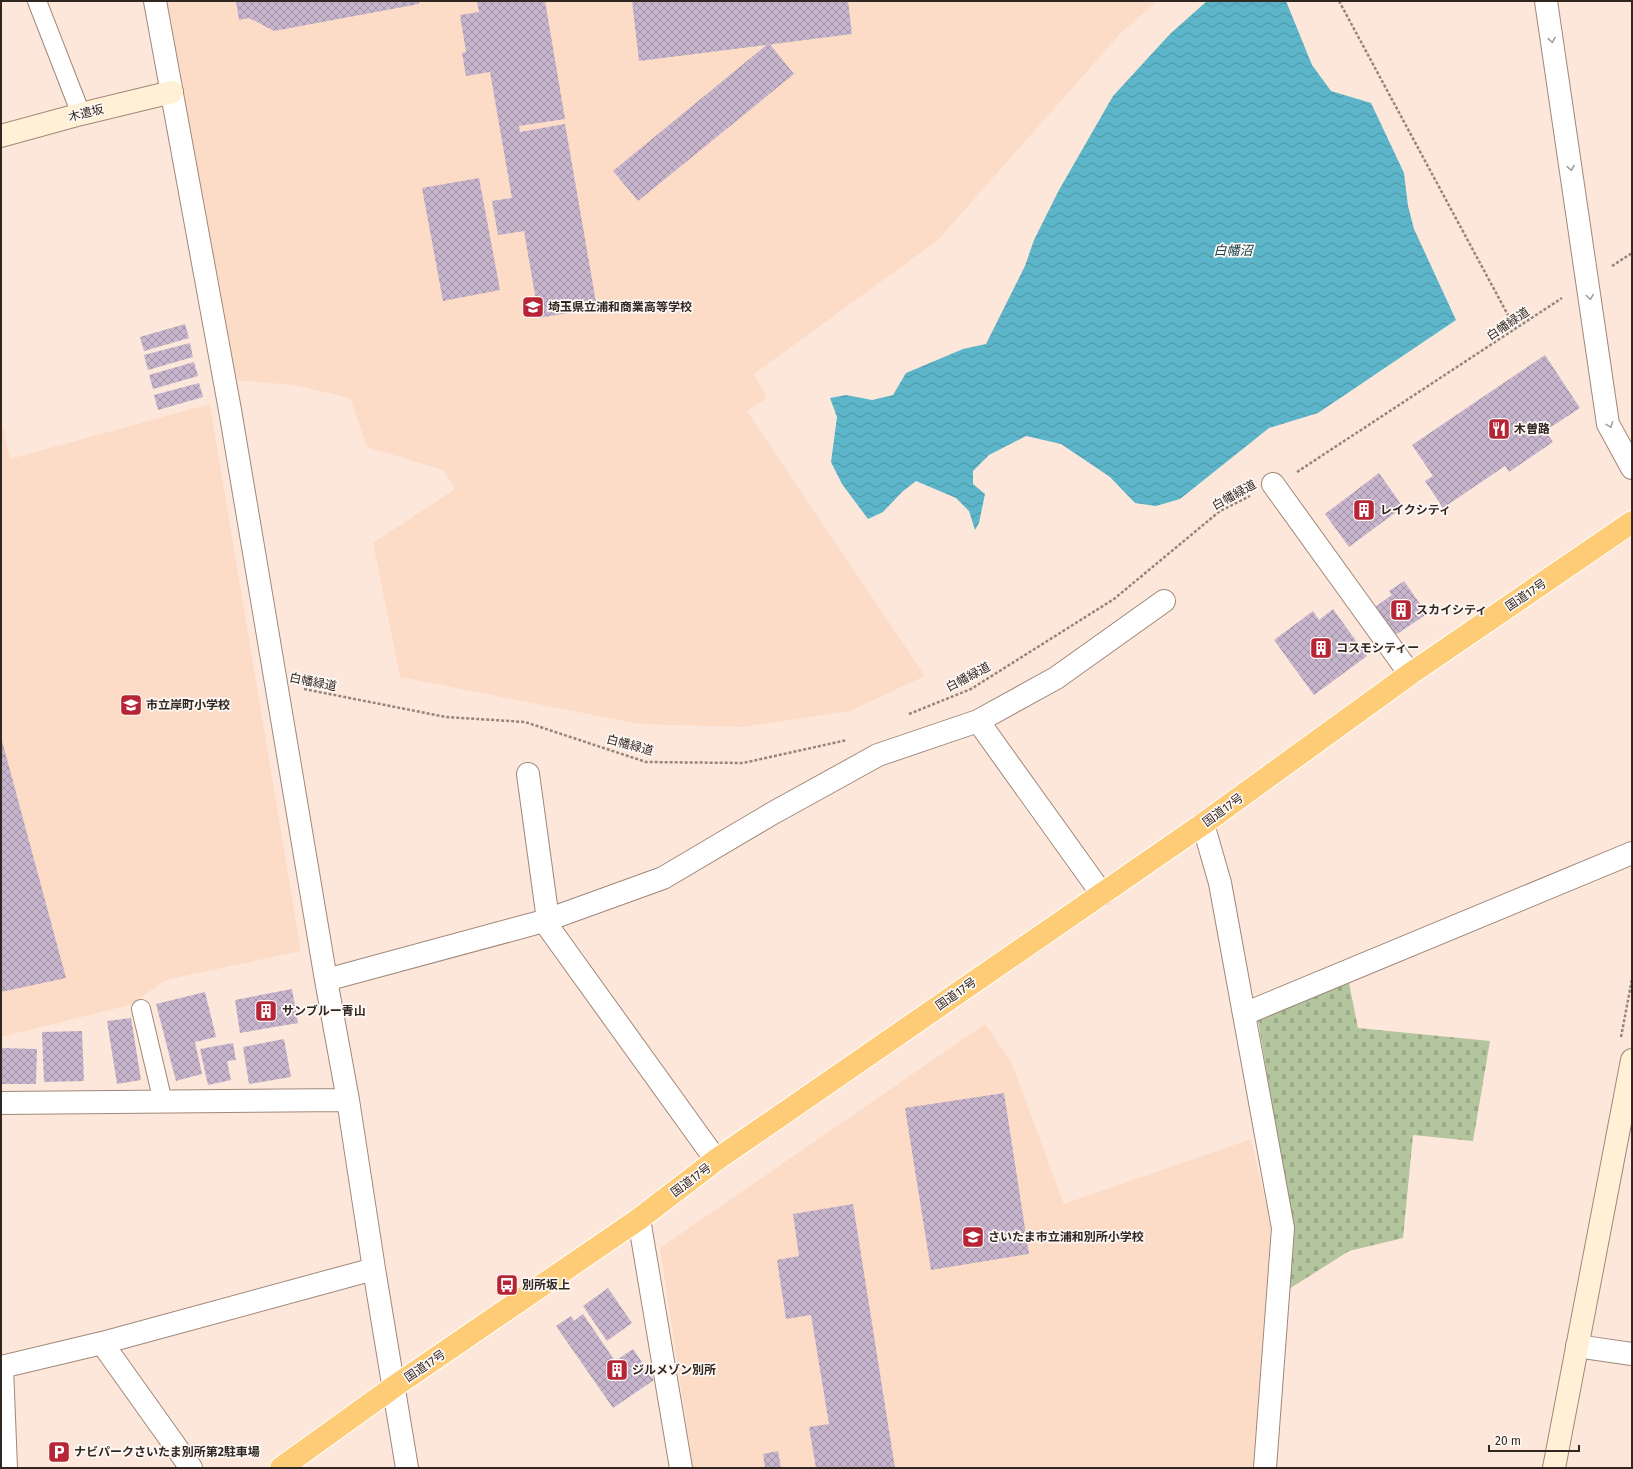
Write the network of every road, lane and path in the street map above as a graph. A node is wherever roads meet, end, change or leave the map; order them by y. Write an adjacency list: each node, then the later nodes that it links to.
1 (37, 1): 6 (lane)
2 (155, 1): 5 (street)
3 (1339, 1): 11 (path)
4 (1546, 1): 12 (street, one-way to 12)
5 (172, 92): 6 (street, 木遣坂); 17 (street)
6 (81, 114): 7 (street, 木遣坂)
7 (1, 136)
8 (1632, 253): 9 (path)
9 (1609, 268)
10 (1566, 296): 11 (path, 白幡緑道)
11 (1516, 330): 13 (path, 白幡緑道)
12 (1632, 468)
13 (1273, 484): 16 (street); 18 (path, 白幡緑道)
14 (1632, 522): 16 (highway, 国道17号)
15 (1164, 601): 19 (street)
16 (1410, 674): 22 (highway, 国道17号)
17 (276, 684): 20 (path, 白幡緑道); 27 (street)
18 (904, 716)
19 (978, 721): 24 (street); 25 (street)
20 (854, 737)
21 (528, 774): 25 (street)
22 (1203, 824): 24 (highway, 国道17号); 29 (street)
23 (1632, 853): 29 (street)
24 (1102, 894): 34 (highway, 国道17号)
25 (546, 920): 27 (street); 34 (street)
26 (1632, 978): 30 (path)
27 (326, 980): 31 (street)
28 (141, 1009): 32 (lane)
29 (1244, 1014): 47 (street)
30 (1632, 1060): 38 (street)
31 (348, 1100): 32 (street); 36 (street)
32 (163, 1102): 33 (street)
33 (1, 1103)
34 (716, 1160): 35 (highway, 国道17号)
35 (639, 1219): 41 (highway, 国道17号); 46 (street)
36 (374, 1269): 37 (street); 41 (street)
37 (102, 1343): 40 (street); 43 (street)
38 (1577, 1346): 39 (street); 48 (street)
39 (1632, 1354)
40 (1, 1367): 42 (street)
41 (395, 1386): 44 (highway, 国道17号); 45 (street)
42 (6, 1468)
43 (191, 1468)
44 (281, 1468)
45 (407, 1468)
46 (681, 1468)
47 (1266, 1468)
48 (1554, 1468)

